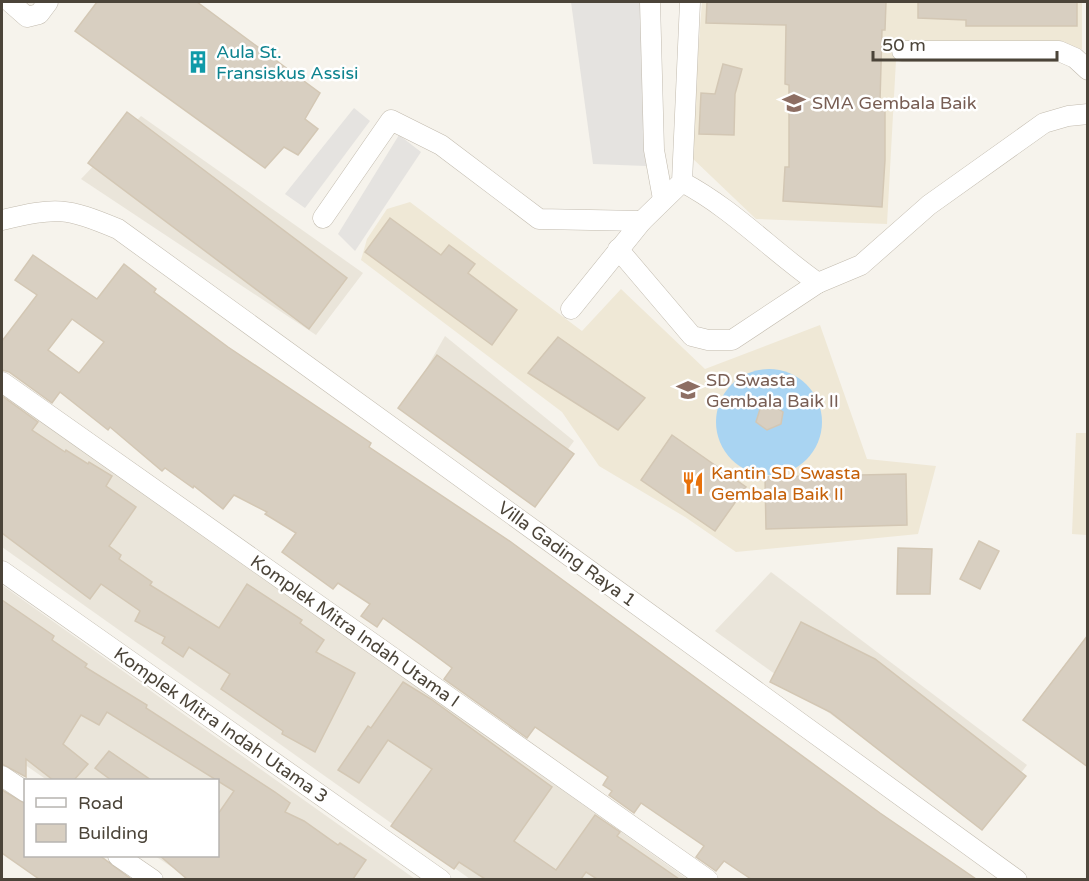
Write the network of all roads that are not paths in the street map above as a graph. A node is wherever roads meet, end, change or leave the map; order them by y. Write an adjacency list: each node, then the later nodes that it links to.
1 (10, 2): 2 (street)
2 (48, 2)
3 (650, 2): 9 (street)
4 (690, 2): 8 (street)
5 (902, 51): 6 (street)
6 (1088, 70)
7 (1088, 114): 14 (street)
8 (682, 182): 9 (street); 14 (street)
9 (663, 199): 12 (street)
10 (323, 218): 12 (street)
11 (2, 220): 24 (street, Villa Gading Raya 1)
12 (642, 221): 13 (street)
13 (618, 249): 14 (street); 15 (street)
14 (818, 283)
15 (571, 309)
16 (2, 382): 23 (street, Komplek Mitra Indah Utama I)
17 (2, 571): 22 (street, Komplek Mitra Indah Utama 3)
18 (2, 776): 19 (street)
19 (24, 791)
20 (121, 857): 21 (street)
21 (153, 879)
22 (441, 879)
23 (708, 879)
24 (1017, 879)

